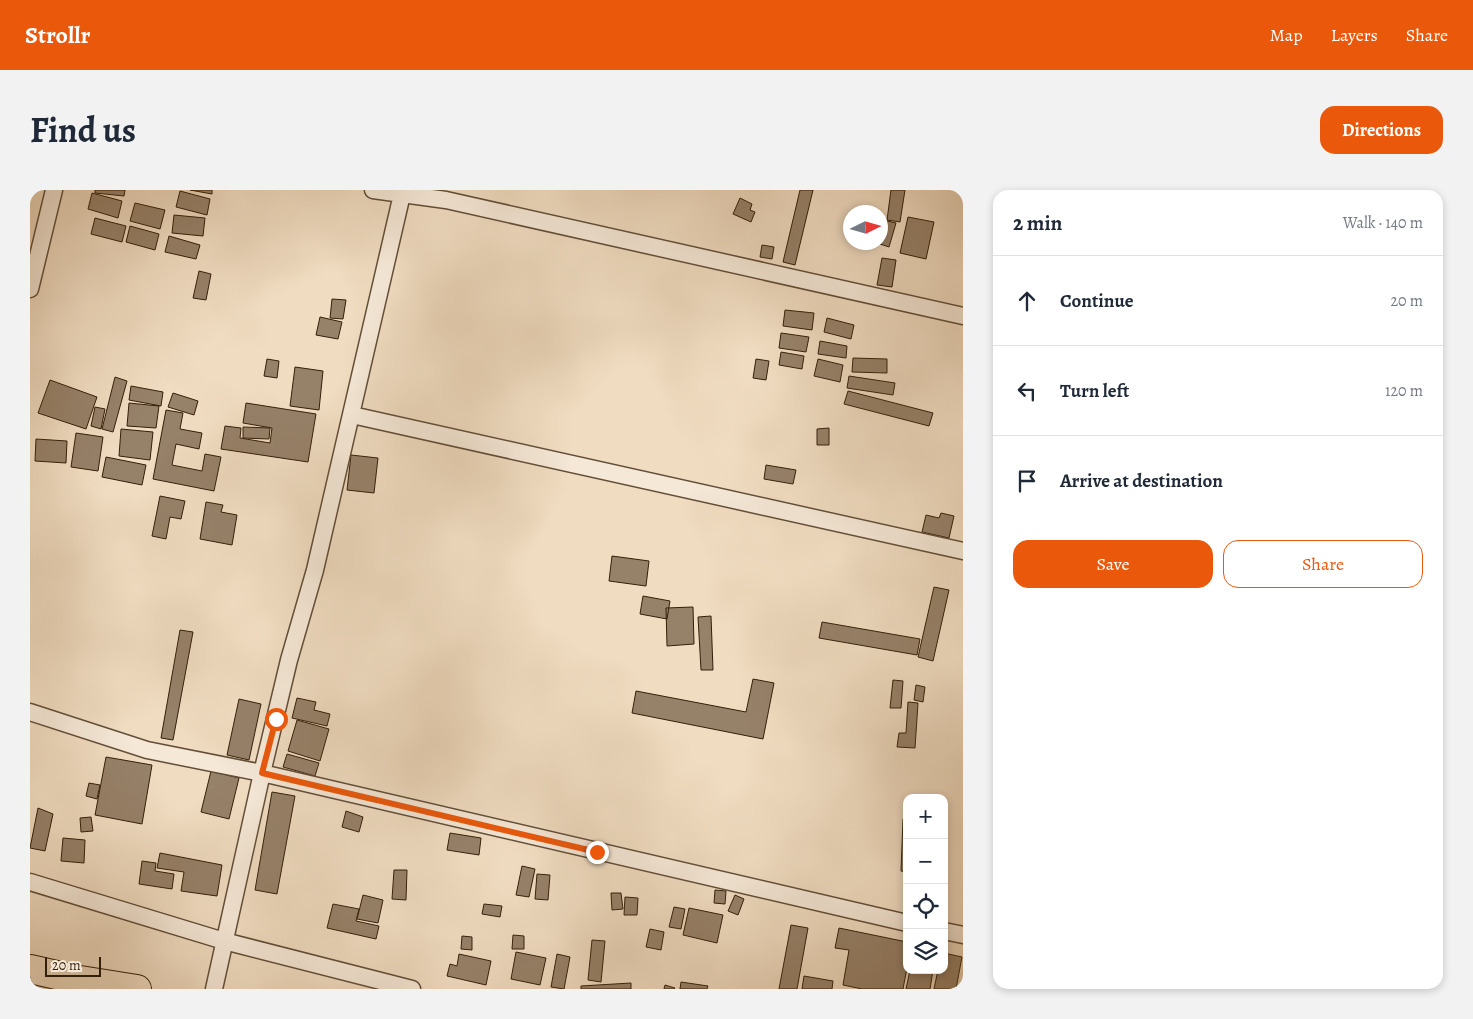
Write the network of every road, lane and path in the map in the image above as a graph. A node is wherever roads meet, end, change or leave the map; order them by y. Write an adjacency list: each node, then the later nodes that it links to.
1 (54, 190): 4 (street)
2 (374, 190): 3 (street)
3 (402, 192): 5 (street); 6 (street)
4 (30, 289)
5 (963, 316)
6 (352, 415): 7 (street); 9 (street)
7 (963, 552)
8 (30, 712): 9 (street)
9 (262, 773): 11 (street); 14 (street)
10 (30, 882): 14 (street)
11 (903, 922)
12 (948, 932): 13 (street)
13 (963, 935)
14 (224, 941): 17 (street); 18 (street)
15 (30, 969): 16 (highway)
16 (137, 989)
17 (214, 989)
18 (412, 989)

